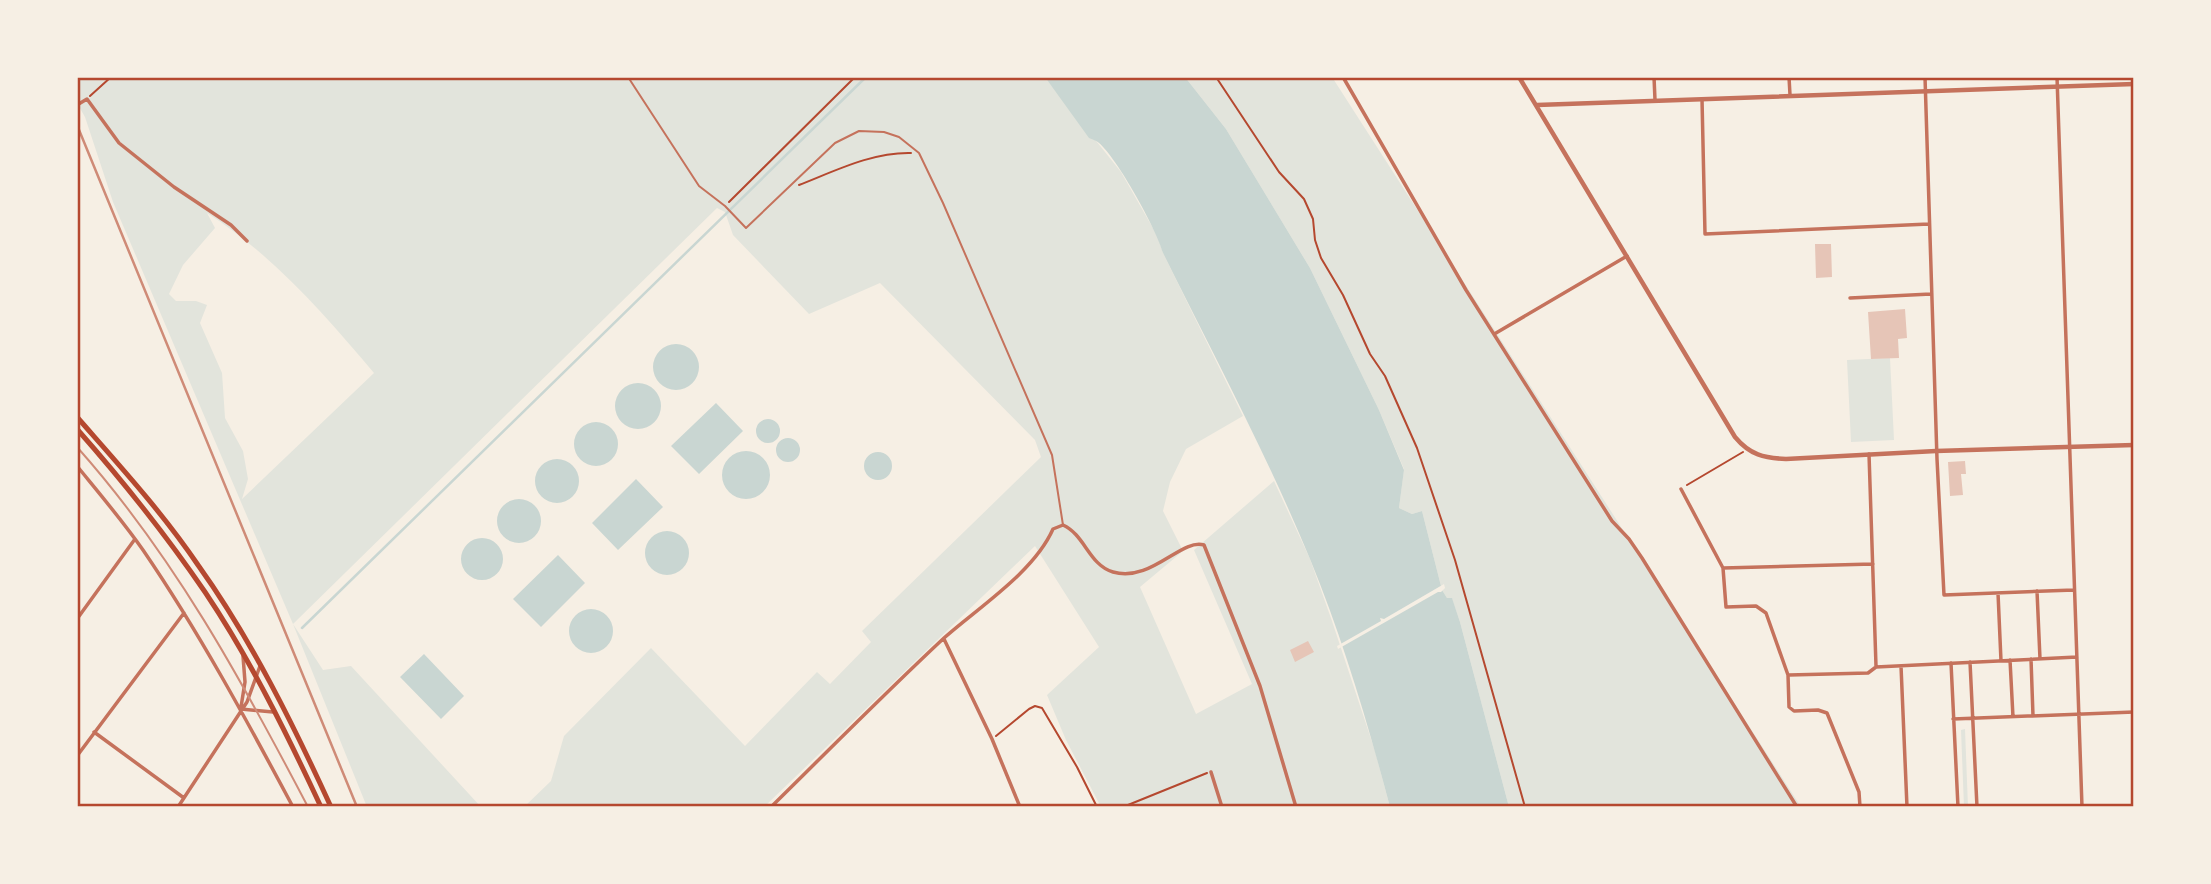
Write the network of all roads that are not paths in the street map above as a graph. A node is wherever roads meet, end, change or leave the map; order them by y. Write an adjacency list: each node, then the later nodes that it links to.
1 (628, 77): 30 (lane)
2 (1343, 77): 21 (street)
3 (1519, 77): 15 (street)
4 (1654, 77): 13 (street)
5 (1789, 77): 11 (street)
6 (1925, 77): 10 (street)
7 (2057, 77): 9 (street)
8 (2134, 84): 9 (street)
9 (2058, 86): 10 (street); 25 (street)
10 (1926, 90): 11 (street); 16 (street)
11 (1790, 94): 12 (street)
12 (1702, 99): 13 (street); 16 (street)
13 (1655, 100): 15 (street)
14 (77, 104): 17 (street)
15 (1537, 104): 18 (street)
16 (1929, 225): 19 (street)
17 (247, 241)
18 (1627, 256): 21 (street); 27 (street)
19 (1931, 294): 20 (street); 26 (street)
20 (1850, 298)
21 (1496, 334): 73 (street)
22 (77, 417): 48 (main road)
23 (77, 429): 40 (main road)
24 (2134, 445): 25 (street)
25 (2069, 447): 26 (street); 34 (street)
26 (1936, 451): 27 (street); 36 (street)
27 (1869, 454): 32 (street)
28 (77, 466): 31 (street)
29 (1681, 489): 33 (street)
30 (1063, 525): 39 (street); 72 (street)
31 (135, 539): 37 (street); 38 (street)
32 (1873, 564): 33 (street); 50 (street)
33 (1723, 568): 51 (street)
34 (2074, 590): 35 (street); 41 (street)
35 (2038, 591): 36 (street); 43 (street)
36 (1997, 593): 45 (street)
37 (184, 613): 53 (street); 61 (street)
38 (77, 619)
39 (944, 639): 69 (street); 70 (street)
40 (243, 655): 52 (main road); 53 (street)
41 (2077, 657): 43 (street); 56 (street)
42 (2031, 659): 43 (street); 44 (street); 57 (street)
43 (2040, 659)
44 (2010, 660): 45 (street); 58 (street)
45 (2001, 661): 46 (street)
46 (1970, 662): 47 (street); 60 (street)
47 (1951, 663): 49 (street); 59 (street)
48 (260, 666): 52 (street); 68 (main road)
49 (1901, 666): 50 (street); 75 (street)
50 (1876, 667): 51 (street)
51 (1788, 675): 74 (street)
52 (256, 679): 53 (street); 54 (main road)
53 (241, 709): 54 (street); 64 (street); 66 (street)
54 (274, 712): 67 (main road)
55 (2134, 712): 56 (street)
56 (2080, 714): 57 (street); 78 (street)
57 (2033, 716): 58 (street)
58 (2013, 717): 60 (street)
59 (1953, 719): 60 (street); 76 (street)
60 (1973, 719): 77 (street)
61 (94, 732): 62 (street); 64 (street)
62 (77, 756)
63 (1211, 772): 71 (street)
64 (184, 798): 65 (street)
65 (178, 807)
66 (293, 807)
67 (321, 807)
68 (331, 807)
69 (771, 807)
70 (1020, 807)
71 (1222, 807)
72 (1296, 807)
73 (1797, 807)
74 (1860, 807)
75 (1907, 807)
76 (1958, 807)
77 (1977, 807)
78 (2082, 807)

